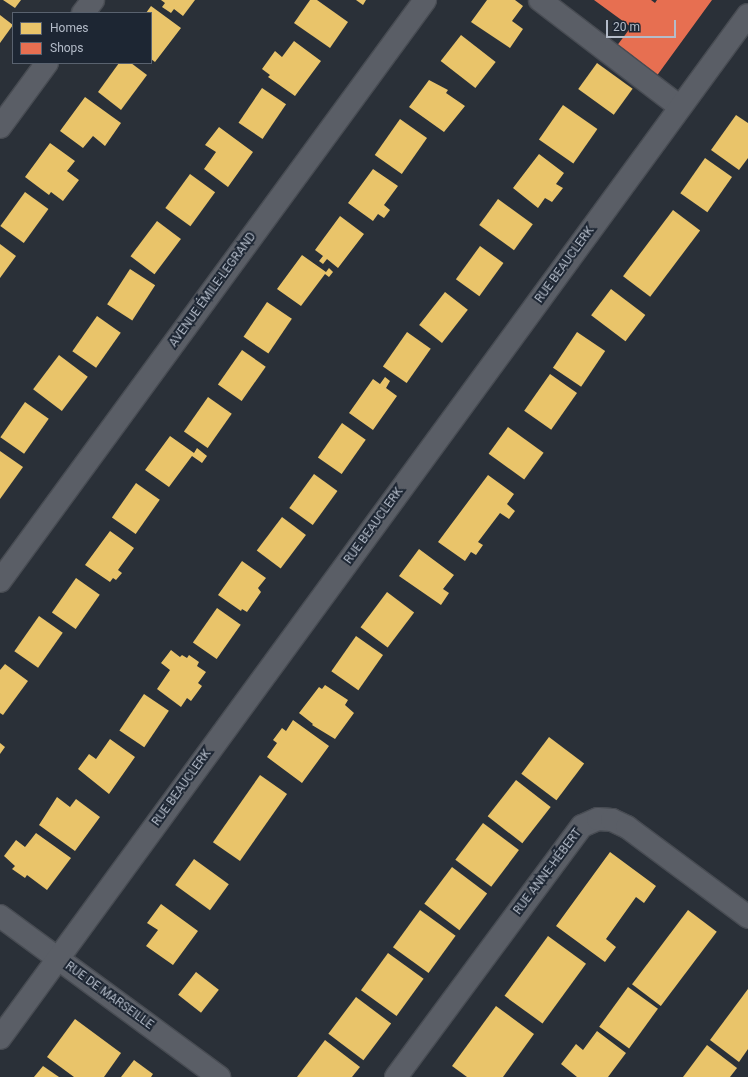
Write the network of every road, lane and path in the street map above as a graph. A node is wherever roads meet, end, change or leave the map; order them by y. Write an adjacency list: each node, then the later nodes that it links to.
1 (93, 0): 4 (street)
2 (426, 0): 9 (street, AVENUE ÉMILE-LEGRAND)
3 (540, 0): 7 (street)
4 (84, 12)
5 (745, 24): 7 (street, RUE BEAUCLERK)
6 (46, 64): 8 (street)
7 (680, 107): 12 (street, RUE BEAUCLERK)
8 (0, 127)
9 (0, 581)
10 (0, 916): 12 (street, RUE DE MARSEILLE)
11 (748, 917): 15 (street, RUE ANNE-HÉBERT)
12 (58, 958): 13 (street, RUE BEAUCLERK); 14 (street, RUE DE MARSEILLE)
13 (0, 1038)
14 (219, 1077)
15 (396, 1077)

